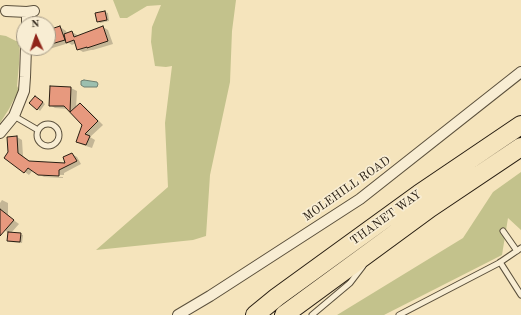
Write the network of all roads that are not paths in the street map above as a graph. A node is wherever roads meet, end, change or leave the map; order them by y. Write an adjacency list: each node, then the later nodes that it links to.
1 (6, 11): 2 (street)
2 (29, 16)
3 (26, 56): 5 (street)
4 (521, 72): 15 (street, MOLEHILL ROAD)
5 (14, 116): 7 (lane); 8 (street)
6 (521, 125): 16 (highway, THANET WAY)
7 (38, 130): 7 (lane)
8 (0, 133)
9 (521, 148): 11 (highway, THANET WAY)
10 (503, 232): 12 (lane)
11 (378, 246): 17 (highway, THANET WAY); 18 (lane)
12 (519, 250): 13 (lane)
13 (500, 262): 14 (lane); 19 (lane)
14 (521, 296)
15 (178, 315)
16 (255, 315)
17 (284, 315)
18 (312, 315)
19 (399, 315)

